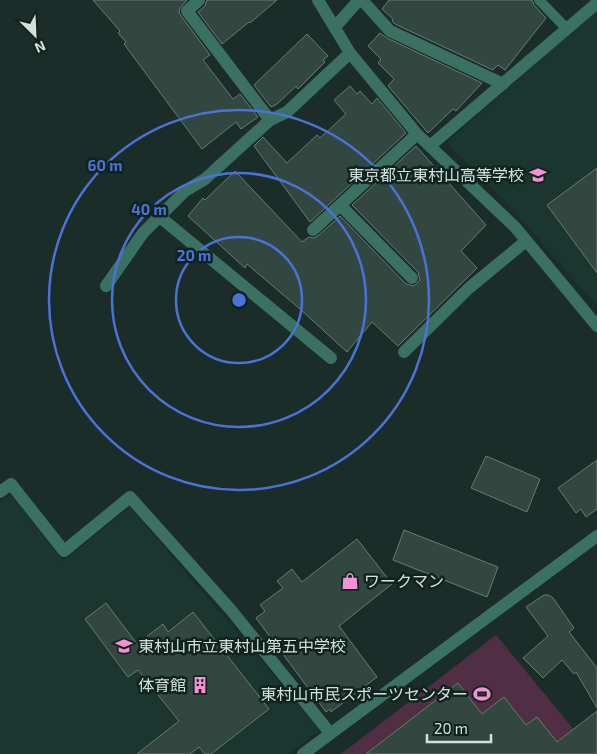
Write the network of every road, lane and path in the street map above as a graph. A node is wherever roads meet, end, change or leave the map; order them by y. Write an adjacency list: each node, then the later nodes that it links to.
1 (199, 0): 10 (street)
2 (318, 0): 6 (street)
3 (360, 0): 6 (street); 9 (street)
4 (539, 0): 7 (lane)
5 (597, 3): 7 (street)
6 (336, 27): 8 (street)
7 (567, 29): 9 (street)
8 (350, 53): 10 (street); 11 (street)
9 (503, 84): 12 (street)
10 (270, 120): 14 (street)
11 (417, 134): 12 (street); 13 (street)
12 (430, 146): 16 (street)
13 (340, 205): 15 (street); 17 (street)
14 (160, 217): 18 (street); 21 (street)
15 (314, 230)
16 (526, 240): 19 (street); 20 (street)
17 (412, 278)
18 (106, 286)
19 (597, 326)
20 (404, 352)
21 (331, 358)
22 (0, 492): 24 (street)
23 (597, 536): 24 (street)
24 (330, 733): 25 (street)
25 (302, 754)

